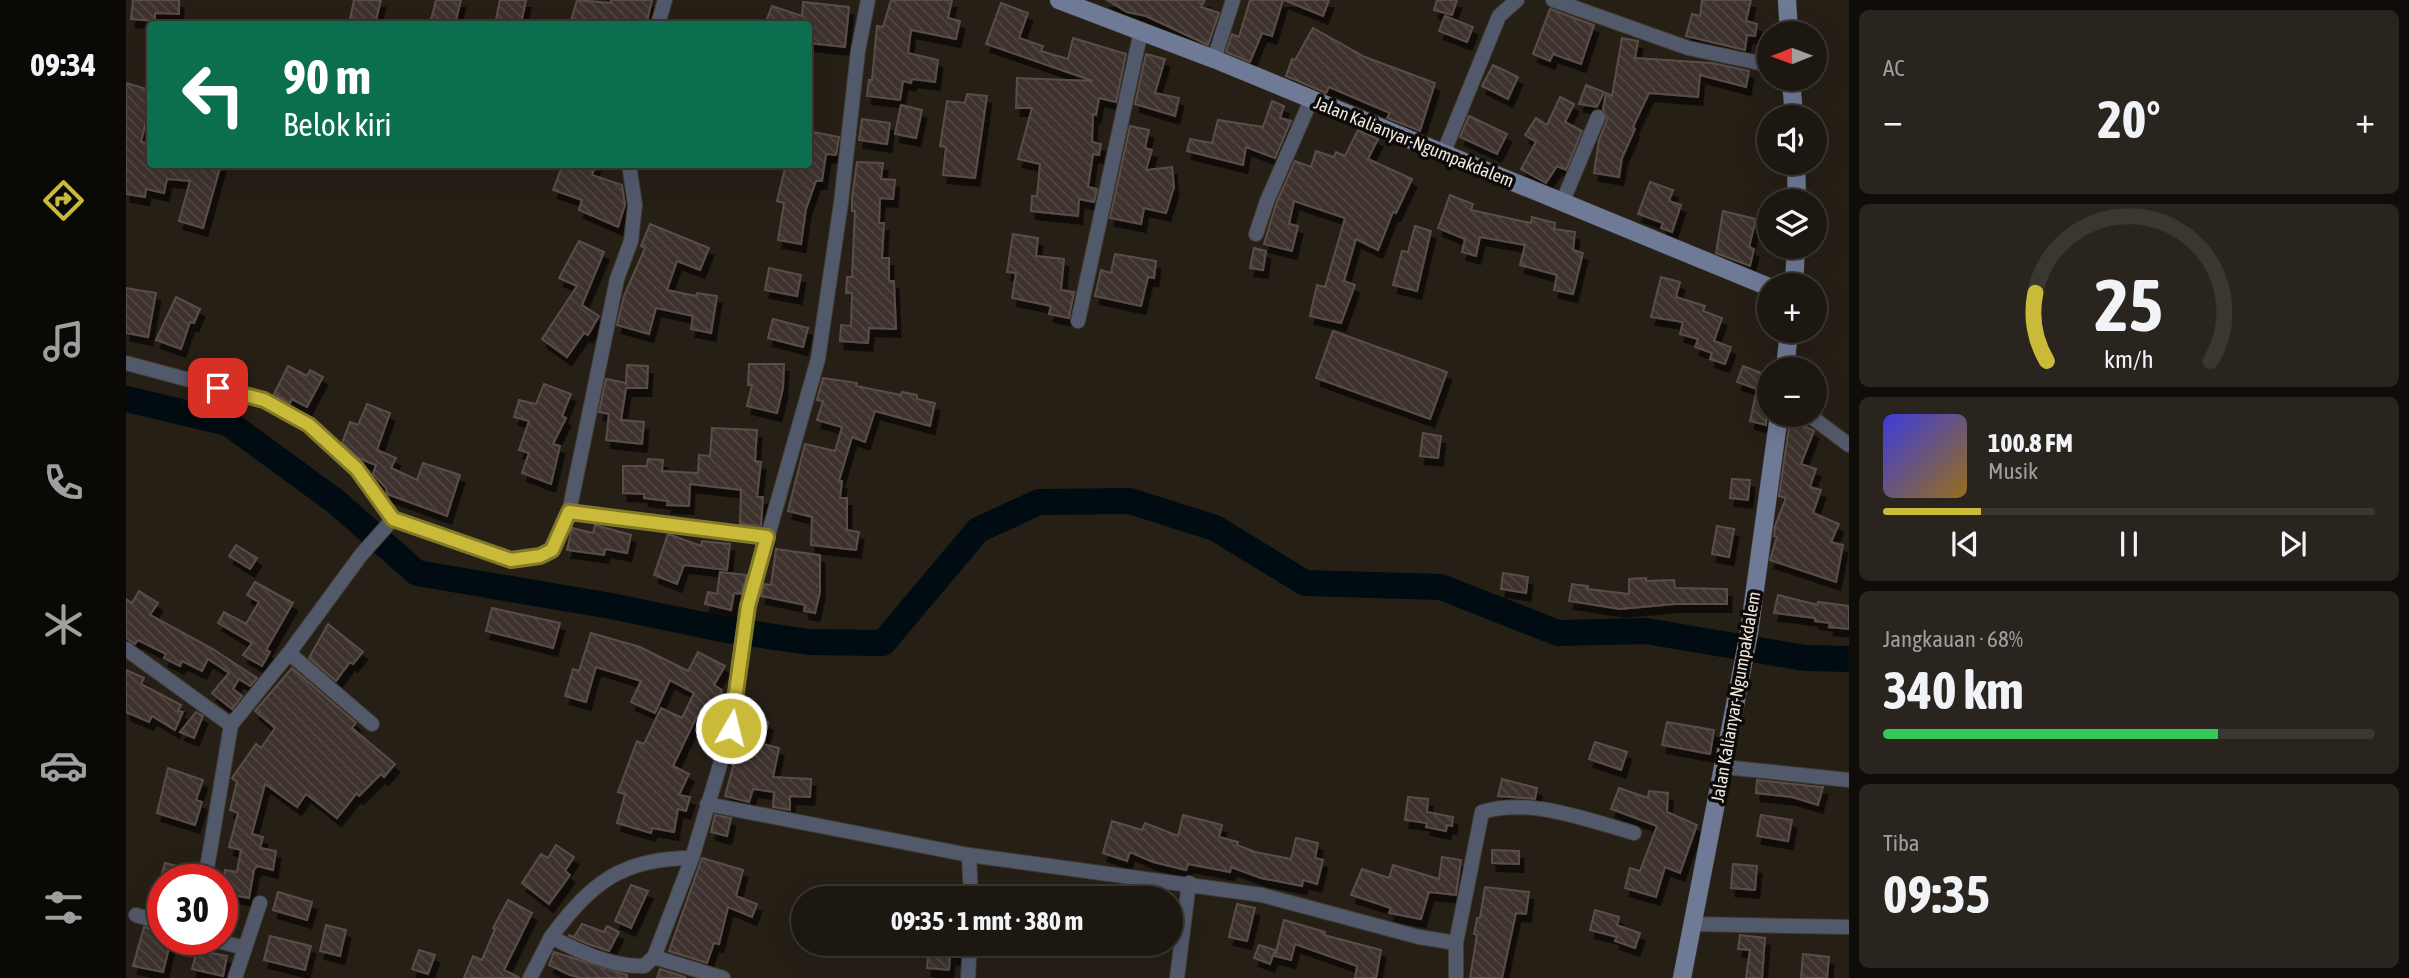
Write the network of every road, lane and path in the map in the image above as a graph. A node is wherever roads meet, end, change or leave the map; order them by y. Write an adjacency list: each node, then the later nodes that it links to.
1 (665, 0): 9 (street)
2 (868, 0): 28 (street)
3 (1059, 0): 8 (street, Jalan Kalianyar-Ngumpakdalem)
4 (1233, 0): 12 (street)
5 (1517, 0): 16 (street)
6 (1553, 0): 13 (street)
7 (1787, 0): 10 (street)
8 (1096, 6): 11 (street, Jalan Kalianyar-Ngumpakdalem)
9 (659, 21)
10 (1788, 21)
11 (1141, 31): 12 (street, Jalan Kalianyar-Ngumpakdalem); 21 (street)
12 (1214, 59): 14 (street, Jalan Kalianyar-Ngumpakdalem)
13 (1757, 62)
14 (1306, 113): 16 (street, Jalan Kalianyar-Ngumpakdalem); 19 (street)
15 (1598, 117): 18 (street)
16 (1443, 154): 18 (street, Jalan Kalianyar-Ngumpakdalem)
17 (630, 168): 26 (street)
18 (1562, 203): 20 (street, Jalan Kalianyar-Ngumpakdalem)
19 (1256, 234)
20 (1757, 282)
21 (1078, 321)
22 (126, 363): 27 (street)
23 (1777, 427): 33 (street, Jalan Kalianyar-Ngumpakdalem)
24 (1826, 427): 25 (street)
25 (1849, 445)
26 (569, 512): 27 (street); 28 (street)
27 (389, 523): 30 (street)
28 (767, 537): 35 (street)
29 (126, 649): 32 (street)
30 (289, 653): 31 (street); 32 (street)
31 (372, 724)
32 (231, 726): 39 (street)
33 (1724, 767): 34 (street); 45 (street, Jalan Kalianyar-Ngumpakdalem)
34 (1849, 780)
35 (706, 804): 37 (street); 38 (street)
36 (1634, 833): 48 (street)
37 (969, 855): 40 (street); 41 (street)
38 (692, 858): 47 (street); 52 (street)
39 (208, 864)
40 (1189, 883): 48 (street); 57 (street)
41 (970, 886)
42 (260, 903): 50 (street)
43 (136, 915): 44 (street)
44 (147, 918)
45 (1692, 924): 46 (street); 59 (street, Jalan Kalianyar-Ngumpakdalem)
46 (1849, 927)
47 (551, 937): 52 (street); 54 (street)
48 (1456, 943): 58 (street)
49 (238, 946): 50 (street)
50 (245, 948): 53 (street)
51 (969, 956): 56 (street)
52 (654, 957): 55 (street)
53 (235, 978)
54 (530, 978)
55 (723, 978)
56 (968, 978)
57 (1177, 978)
58 (1456, 978)
59 (1682, 978)

